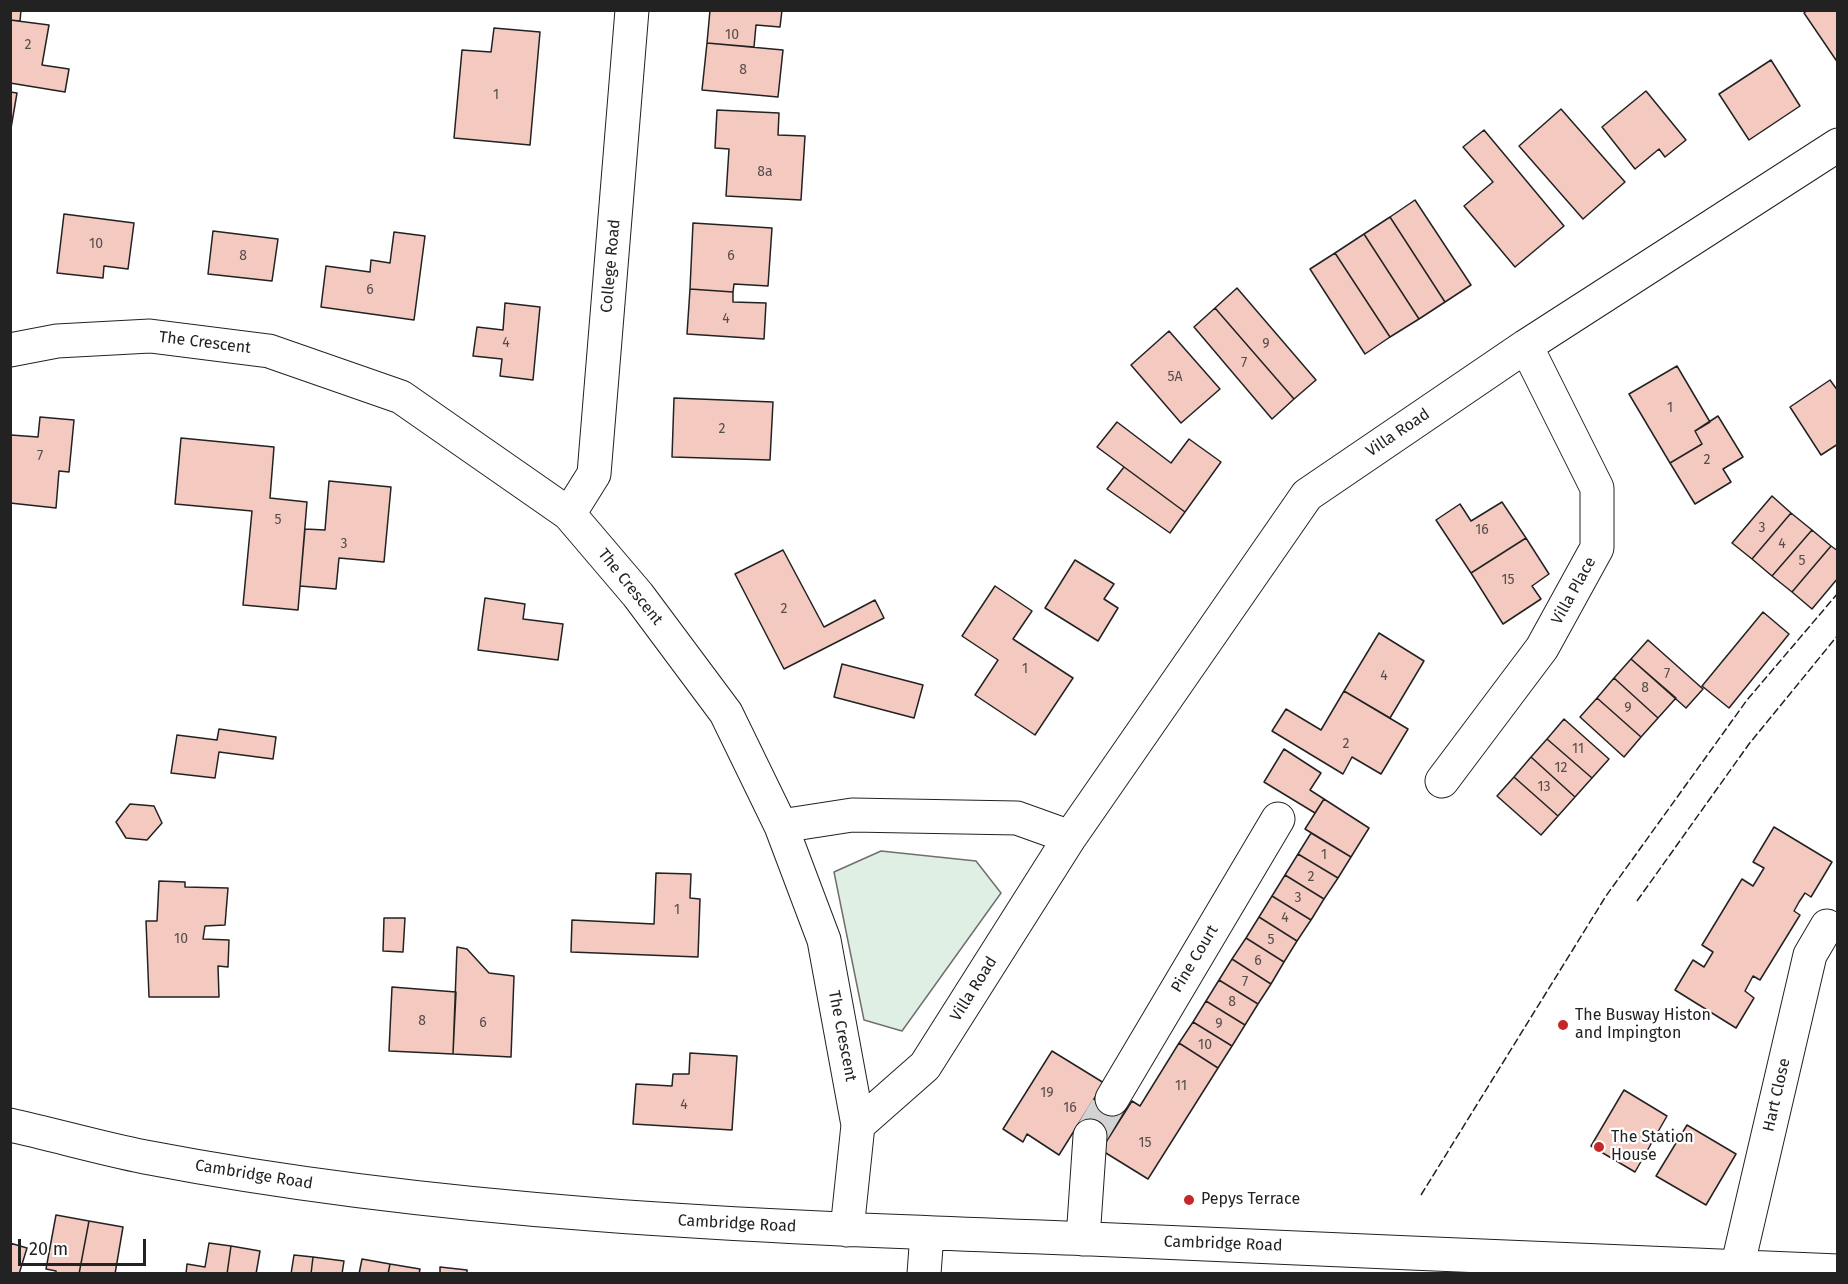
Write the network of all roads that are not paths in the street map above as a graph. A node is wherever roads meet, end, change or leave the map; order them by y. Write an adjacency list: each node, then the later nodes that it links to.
1 (632, 10): 5 (street, College Road)
2 (1838, 145): 3 (street, Villa Road)
3 (1526, 346): 6 (street, Villa Place); 9 (street, Villa Road)
4 (10, 350): 5 (street, The Crescent)
5 (568, 514): 8 (street, The Crescent)
6 (1442, 781)
7 (1278, 819): 11 (street, Pine Court)
8 (781, 826): 9 (street); 13 (street, The Crescent)
9 (1070, 837): 13 (street, Villa Road)
10 (1827, 926): 19 (street, Hart Close)
11 (1112, 1099)
12 (10, 1125): 15 (street, Cambridge Road)
13 (858, 1125): 15 (street, The Crescent)
14 (1090, 1136): 17 (street)
15 (847, 1230): 16 (street, Cambridge Road)
16 (927, 1233): 17 (street, Cambridge Road); 21 (street)
17 (1083, 1239): 18 (street, Cambridge Road)
18 (1549, 1266): 19 (street, Cambridge Road)
19 (1737, 1268): 20 (street, Cambridge Road)
20 (1838, 1271)
21 (924, 1274)

